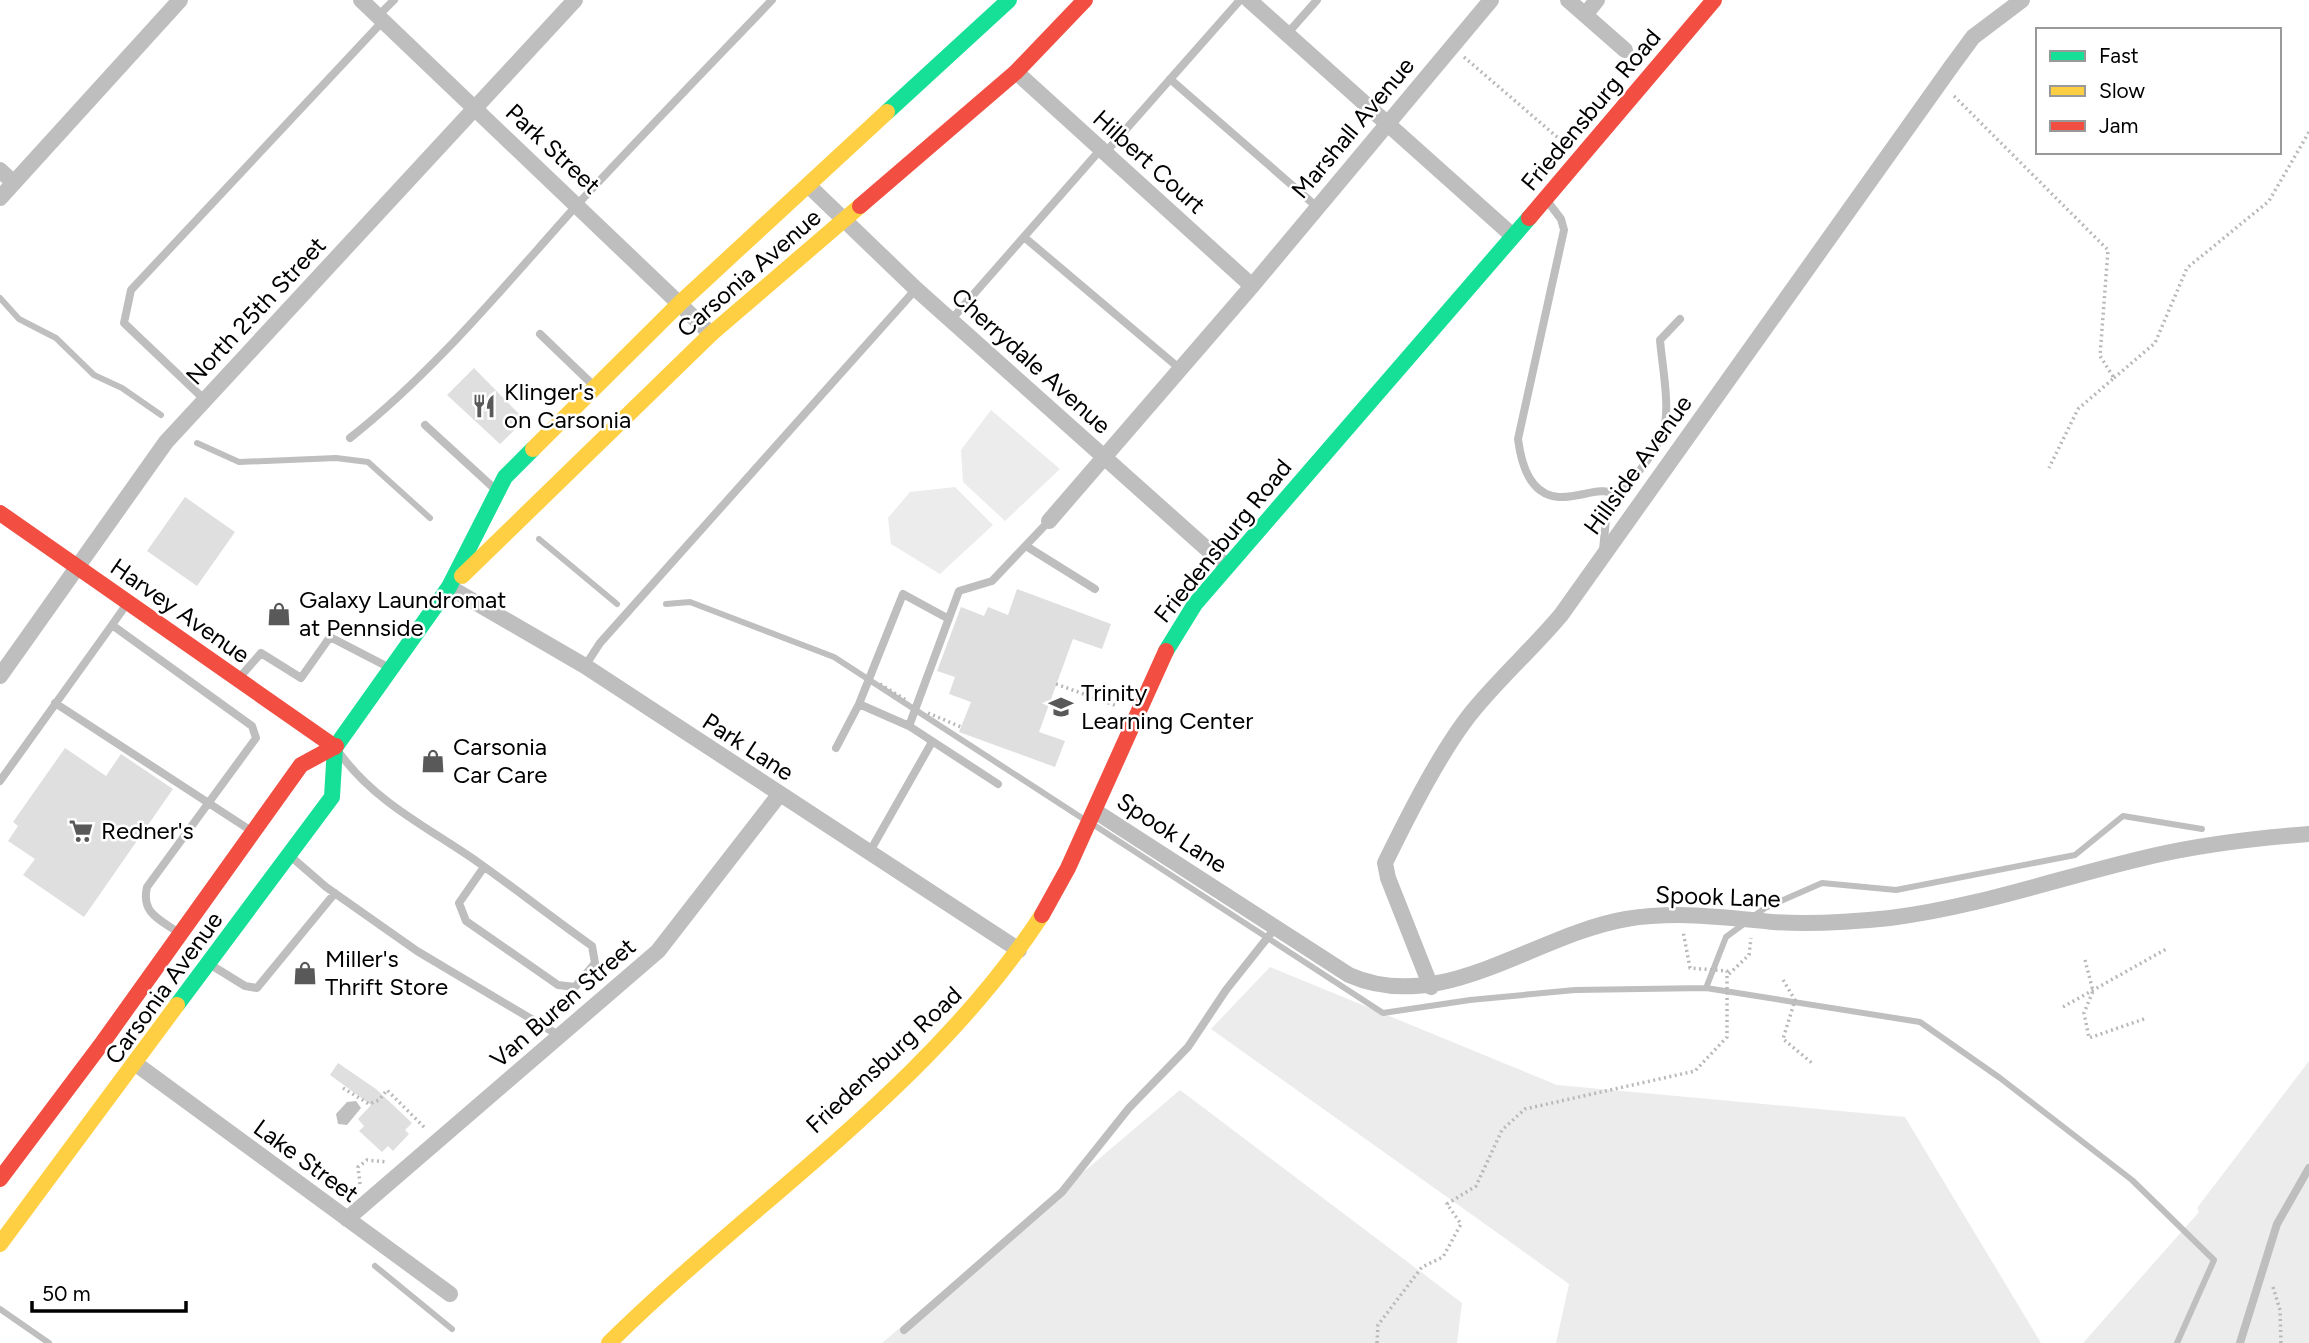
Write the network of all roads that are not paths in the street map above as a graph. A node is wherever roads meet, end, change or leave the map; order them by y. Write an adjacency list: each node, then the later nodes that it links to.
1 (180, 0): 26 (street)
2 (362, 0): 17 (street, Park Street)
3 (394, 0): 17 (lane)
4 (575, 0): 22 (street, North 25th Street)
5 (772, 0): 30 (lane)
6 (1009, 0): 27 (street, Carsonia Avenue)
7 (1085, 0): 20 (street, Carsonia Avenue)
8 (1240, 0): 21 (lane)
9 (1249, 0): 18 (street)
10 (1317, 0): 18 (lane)
11 (1491, 0): 23 (street, Marshall Avenue)
12 (1567, 0): 16 (street)
13 (1597, 0): 16 (street)
14 (1714, 0): 29 (street, Friedensburg Road)
15 (2022, 0): 53 (street, Hillside Avenue)
16 (1585, 15): 19 (street)
17 (381, 18): 22 (street, Park Street); 44 (lane)
18 (1287, 34): 23 (street)
19 (1625, 50)
20 (1016, 72): 24 (street, Hilbert Court); 32 (street, Carsonia Avenue)
21 (1170, 79): 24 (lane); 31 (lane)
22 (474, 108): 30 (street, Park Street); 44 (street, North 25th Street)
23 (1386, 123): 31 (street, Marshall Avenue); 33 (street)
24 (1103, 151): 34 (lane); 35 (street, Hilbert Court)
25 (0, 170): 26 (street)
26 (14, 183): 28 (street)
27 (809, 186): 32 (street, Cherrydale Avenue); 37 (street, Carsonia Avenue)
28 (0, 198)
29 (1546, 199): 33 (street, Friedensburg Road); 49 (lane)
30 (579, 204): 37 (street, Park Street); 46 (lane)
31 (1317, 207): 35 (street, Marshall Avenue)
32 (844, 219): 36 (street, Cherrydale Avenue); 41 (street, Carsonia Avenue)
33 (1513, 236): 54 (street, Friedensburg Road)
34 (1024, 237): 39 (lane); 42 (lane)
35 (1252, 286): 42 (street, Marshall Avenue)
36 (916, 289): 39 (street, Cherrydale Avenue); 61 (lane)
37 (680, 303): 41 (street, Park Street); 43 (street, Carsonia Avenue)
38 (1680, 319): 49 (lane)
39 (951, 320): 47 (street, Cherrydale Avenue)
40 (540, 334): 43 (lane)
41 (711, 334): 56 (street, Carsonia Avenue)
42 (1179, 368): 47 (street, Marshall Avenue)
43 (595, 387): 48 (street, Carsonia Avenue)
44 (205, 400): 55 (street, North 25th Street)
45 (425, 425): 48 (lane)
46 (350, 438)
47 (1105, 457): 51 (street, Marshall Avenue); 54 (street, Cherrydale Avenue)
48 (498, 492): 56 (street, Carsonia Avenue)
49 (1619, 494): 53 (lane)
50 (0, 513): 55 (street, Harvey Avenue)
51 (1049, 521): 52 (lane)
52 (1026, 546): 57 (lane); 59 (lane)
53 (1603, 551): 86 (street, Hillside Avenue)
54 (1226, 566): 75 (street, Friedensburg Road)
55 (77, 568): 58 (street, Harvey Avenue); 63 (street, North 25th Street)
56 (449, 587): 61 (street, Park Lane); 62 (street, Carsonia Avenue)
57 (1095, 589)
58 (127, 603): 60 (lane); 64 (street, Harvey Avenue)
59 (947, 618): 66 (lane); 67 (lane)
60 (112, 625): 65 (lane); 74 (lane)
61 (585, 666): 73 (street, Park Lane)
62 (391, 668): 64 (lane); 69 (street, Carsonia Avenue)
63 (0, 676)
64 (238, 679): 69 (street, Harvey Avenue)
65 (55, 703): 71 (lane); 74 (lane)
66 (859, 704): 67 (lane); 70 (lane)
67 (909, 726): 68 (lane)
68 (932, 742): 72 (lane); 78 (lane)
69 (335, 747): 76 (street, Carsonia Avenue); 79 (street, Carsonia Avenue); 80 (lane)
70 (836, 748)
71 (0, 781)
72 (998, 784)
73 (779, 795): 78 (street, Park Lane); 87 (street, Van Buren Street)
74 (207, 803): 76 (lane); 83 (lane)
75 (1096, 811): 82 (street, Spook Lane); 84 (street, Friedensburg Road)
76 (253, 831): 83 (street, Carsonia Avenue)
77 (2309, 834): 86 (street, Spook Lane)
78 (869, 853): 84 (street, Park Lane)
79 (289, 855): 81 (lane); 85 (street, Carsonia Avenue)
80 (484, 867): 80 (lane)
81 (335, 894): 85 (lane); 87 (lane)
82 (1276, 927): 86 (street, Spook Lane); 94 (lane)
83 (180, 934): 90 (street, Carsonia Avenue)
84 (1019, 950): 95 (street, Friedensburg Road)
85 (209, 964): 88 (street, Carsonia Avenue)
86 (1430, 987)
87 (560, 1036): 91 (street, Van Buren Street)
88 (136, 1064): 91 (street, Lake Street); 92 (street, Carsonia Avenue)
89 (2309, 1168): 96 (lane)
90 (0, 1180)
91 (348, 1219): 93 (street, Lake Street)
92 (0, 1244)
93 (450, 1294)
94 (904, 1330)
95 (609, 1343)
96 (2240, 1343)

